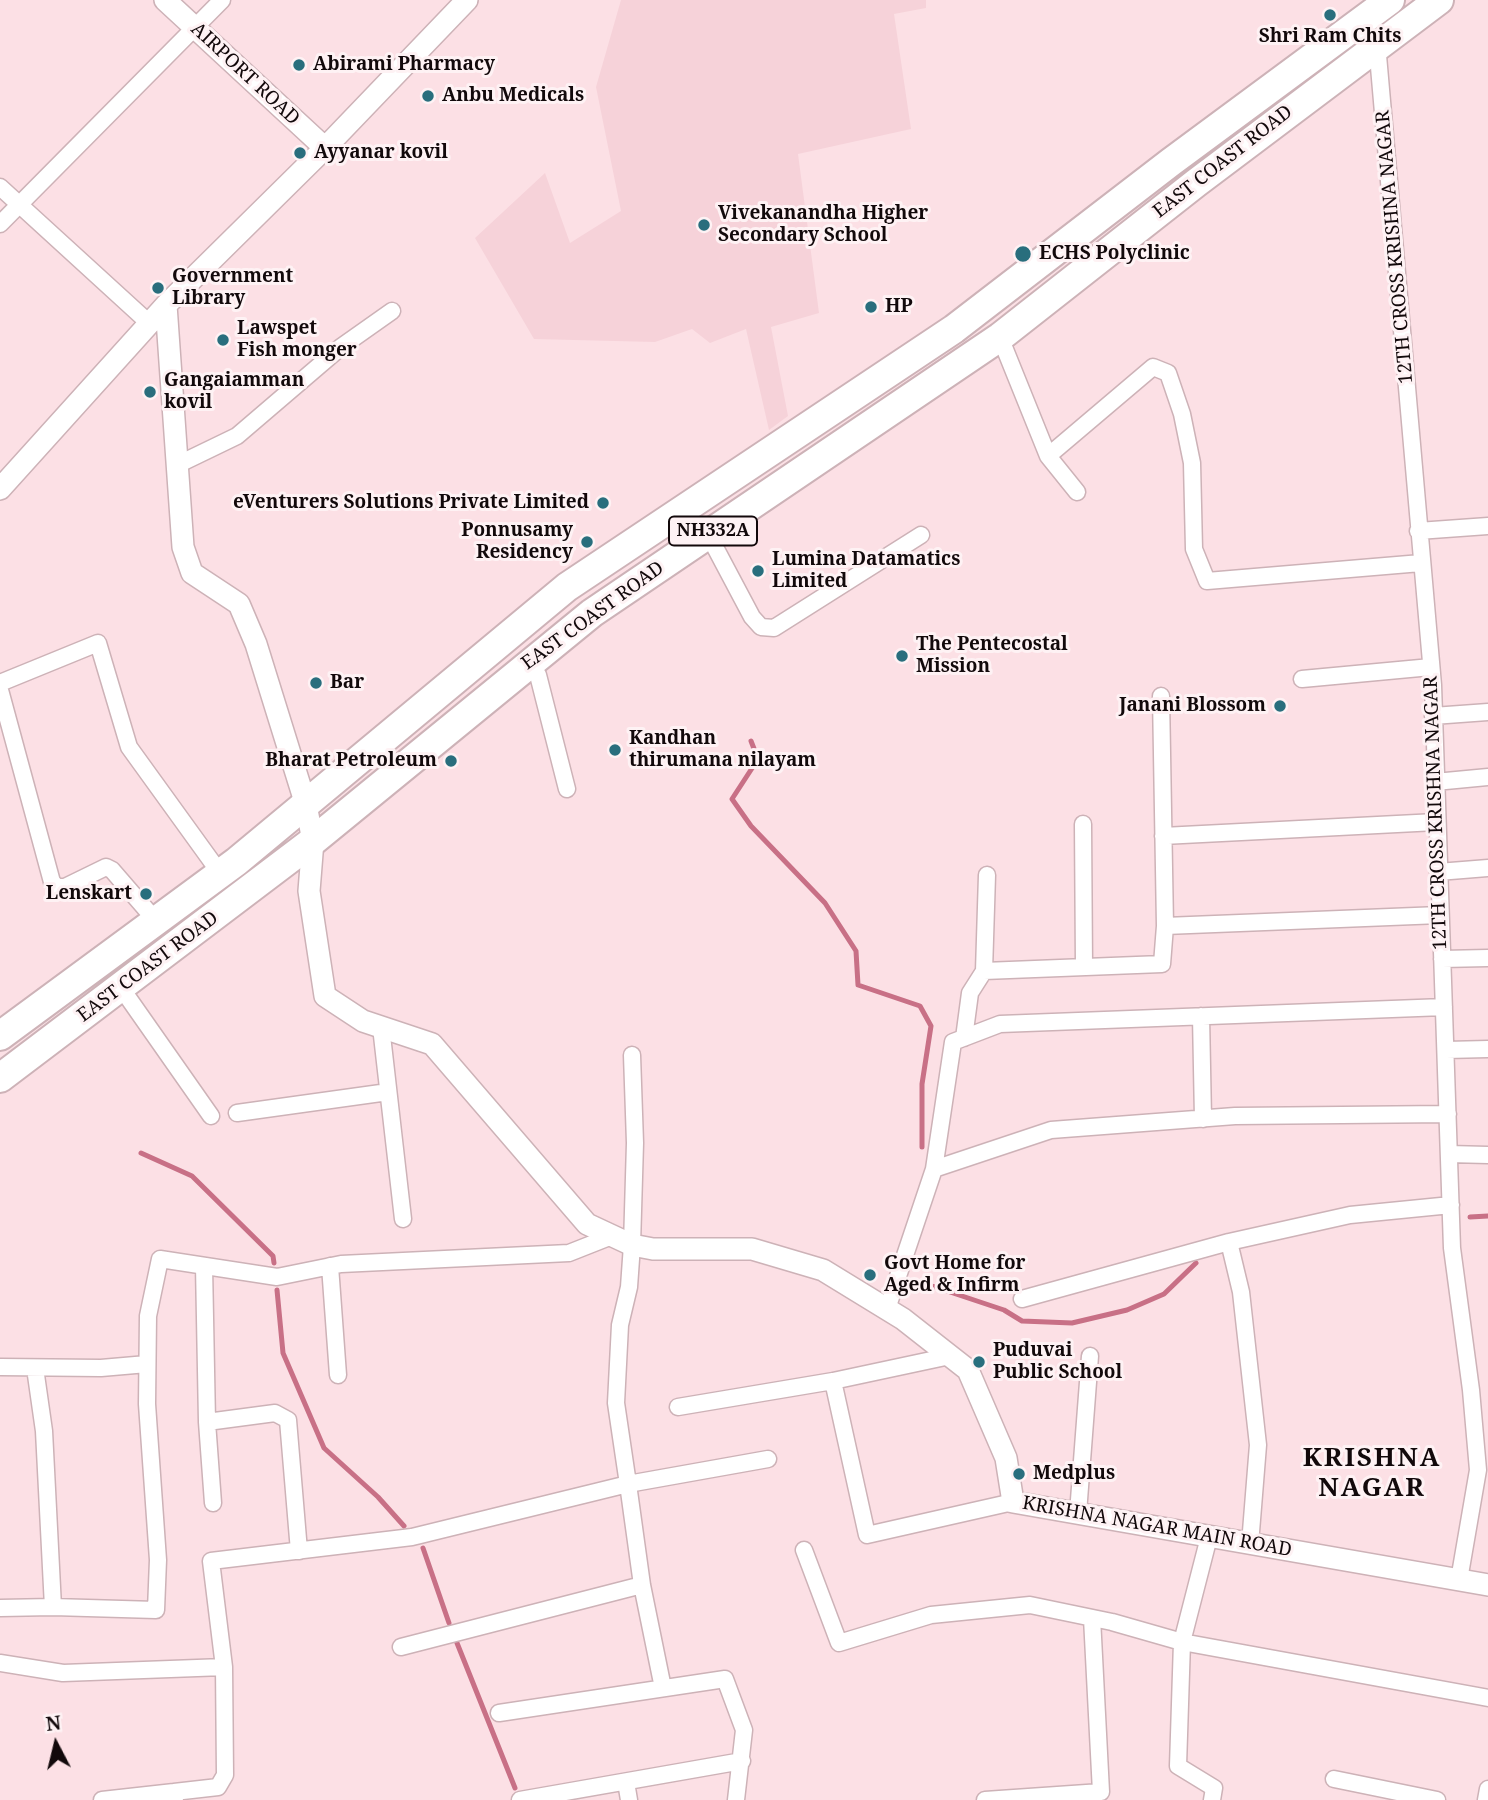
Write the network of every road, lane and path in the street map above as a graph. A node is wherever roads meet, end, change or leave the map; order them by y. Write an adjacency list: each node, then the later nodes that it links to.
1 (165, 0): 6 (street, AIRPORT ROAD)
2 (222, 0): 6 (street)
3 (467, 0): 8 (street)
4 (1391, 0): 36 (highway, EAST COAST ROAD / NH332A)
5 (1439, 0): 7 (highway, EAST COAST ROAD / NH332A)
6 (195, 28): 8 (street, AIRPORT ROAD); 10 (street)
7 (1377, 44): 15 (highway, EAST COAST ROAD / NH332A); 21 (street, 12TH CROSS KRISHNA NAGAR)
8 (325, 148): 12 (street)
9 (0, 187): 10 (street)
10 (19, 205): 11 (street); 14 (street)
11 (0, 224)
12 (166, 305): 14 (street); 17 (street)
13 (392, 311): 17 (street)
14 (149, 323): 18 (street)
15 (1000, 337): 16 (street); 22 (highway, EAST COAST ROAD / NH332A)
16 (1048, 456): 19 (street); 24 (street)
17 (177, 465): 36 (street)
18 (0, 489)
19 (1077, 492)
20 (1488, 526): 21 (street)
21 (1418, 531): 24 (street, 12TH CROSS KRISHNA NAGAR)
22 (708, 534): 23 (street); 25 (highway, EAST COAST ROAD / NH332A)
23 (921, 535)
24 (1421, 563): 26 (street, 12TH CROSS KRISHNA NAGAR)
25 (529, 662): 35 (street); 40 (highway, EAST COAST ROAD / NH332A)
26 (1431, 667): 27 (street); 32 (street, 12TH CROSS KRISHNA NAGAR)
27 (1302, 679)
28 (0, 683): 43 (street)
29 (0, 690): 46 (street)
30 (1161, 696): 39 (street)
31 (1488, 712): 32 (street)
32 (1433, 716): 34 (street, 12TH CROSS KRISHNA NAGAR)
33 (1488, 777): 34 (street)
34 (1435, 782): 37 (street, 12TH CROSS KRISHNA NAGAR)
35 (567, 789)
36 (306, 805): 40 (street); 43 (highway, EAST COAST ROAD / NH332A)
37 (1436, 822): 39 (street); 42 (street, 12TH CROSS KRISHNA NAGAR)
38 (1083, 824): 50 (street)
39 (1163, 836): 47 (street)
40 (313, 841): 52 (highway, EAST COAST ROAD / NH332A); 55 (street, KRISHNA NAGAR MAIN ROAD)
41 (1488, 868): 42 (street)
42 (1438, 872): 45 (street, 12TH CROSS KRISHNA NAGAR)
43 (220, 873): 46 (highway, EAST COAST ROAD / NH332A)
44 (988, 875): 51 (street)
45 (1440, 915): 47 (street); 49 (street, 12TH CROSS KRISHNA NAGAR)
46 (157, 922): 56 (highway, EAST COAST ROAD / NH332A)
47 (1165, 926): 50 (street)
48 (1488, 958): 49 (street)
49 (1442, 960): 53 (street, 12TH CROSS KRISHNA NAGAR)
50 (1084, 967): 51 (street)
51 (984, 971): 57 (street)
52 (122, 989): 61 (highway, EAST COAST ROAD / NH332A); 65 (street)
53 (1444, 1007): 54 (street); 59 (street, 12TH CROSS KRISHNA NAGAR)
54 (1201, 1016): 57 (street); 66 (street)
55 (381, 1027): 62 (street); 72 (street, KRISHNA NAGAR MAIN ROAD)
56 (0, 1036)
57 (964, 1038): 69 (street)
58 (1488, 1049): 59 (street)
59 (1446, 1051): 64 (street, 12TH CROSS KRISHNA NAGAR)
60 (632, 1055): 74 (street)
61 (0, 1078)
62 (388, 1091): 63 (street); 71 (street)
63 (237, 1113)
64 (1448, 1114): 66 (street); 67 (street, 12TH CROSS KRISHNA NAGAR)
65 (211, 1116)
66 (1203, 1119): 69 (street)
67 (1449, 1154): 68 (street); 70 (street, 12TH CROSS KRISHNA NAGAR)
68 (1488, 1154)
69 (933, 1169): 78 (street)
70 (1451, 1205): 73 (street); 86 (street, 12TH CROSS KRISHNA NAGAR)
71 (403, 1219)
72 (612, 1236): 74 (street, KRISHNA NAGAR MAIN ROAD); 76 (street)
73 (1228, 1242): 77 (street); 95 (street)
74 (632, 1245): 78 (street, KRISHNA NAGAR MAIN ROAD); 90 (street)
75 (204, 1266): 76 (street); 81 (street); 88 (street)
76 (330, 1266): 84 (street)
77 (1022, 1298)
78 (887, 1309): 79 (street, KRISHNA NAGAR MAIN ROAD)
79 (950, 1356): 85 (street); 91 (street, KRISHNA NAGAR MAIN ROAD)
80 (1090, 1356): 93 (street)
81 (147, 1364): 83 (street); 101 (street)
82 (0, 1367): 83 (street)
83 (34, 1368): 101 (street)
84 (338, 1376)
85 (833, 1381): 87 (street); 91 (street)
86 (1480, 1389): 98 (street, 12TH CROSS KRISHNA NAGAR)
87 (678, 1407)
88 (207, 1422): 92 (street); 97 (street)
89 (768, 1459): 90 (street)
90 (628, 1484): 97 (street); 99 (street)
91 (1013, 1502): 93 (street, KRISHNA NAGAR MAIN ROAD)
92 (213, 1503)
93 (1078, 1513): 94 (street, KRISHNA NAGAR MAIN ROAD)
94 (1209, 1536): 95 (street, KRISHNA NAGAR MAIN ROAD); 104 (street)
95 (1250, 1544): 98 (street, KRISHNA NAGAR MAIN ROAD)
96 (804, 1550): 103 (street)
97 (299, 1551): 107 (street)
98 (1459, 1580): 100 (street, KRISHNA NAGAR MAIN ROAD)
99 (642, 1584): 105 (street); 108 (street)
100 (1488, 1585)
101 (53, 1607): 102 (street)
102 (0, 1608)
103 (1092, 1618): 104 (street); 121 (street)
104 (1182, 1642): 109 (street); 122 (street)
105 (401, 1647)
106 (0, 1663): 107 (street)
107 (224, 1667): 115 (street)
108 (663, 1688): 110 (street); 111 (street)
109 (1488, 1698)
110 (499, 1713)
111 (742, 1761): 113 (street); 120 (street)
112 (1334, 1779): 123 (street)
113 (626, 1782): 116 (street); 119 (street)
114 (1488, 1789): 124 (street)
115 (175, 1796): 117 (street)
116 (563, 1796): 118 (street)
117 (102, 1800)
118 (520, 1800)
119 (629, 1800)
120 (736, 1800)
121 (985, 1800)
122 (1212, 1800)
123 (1437, 1800)
124 (1486, 1800)

